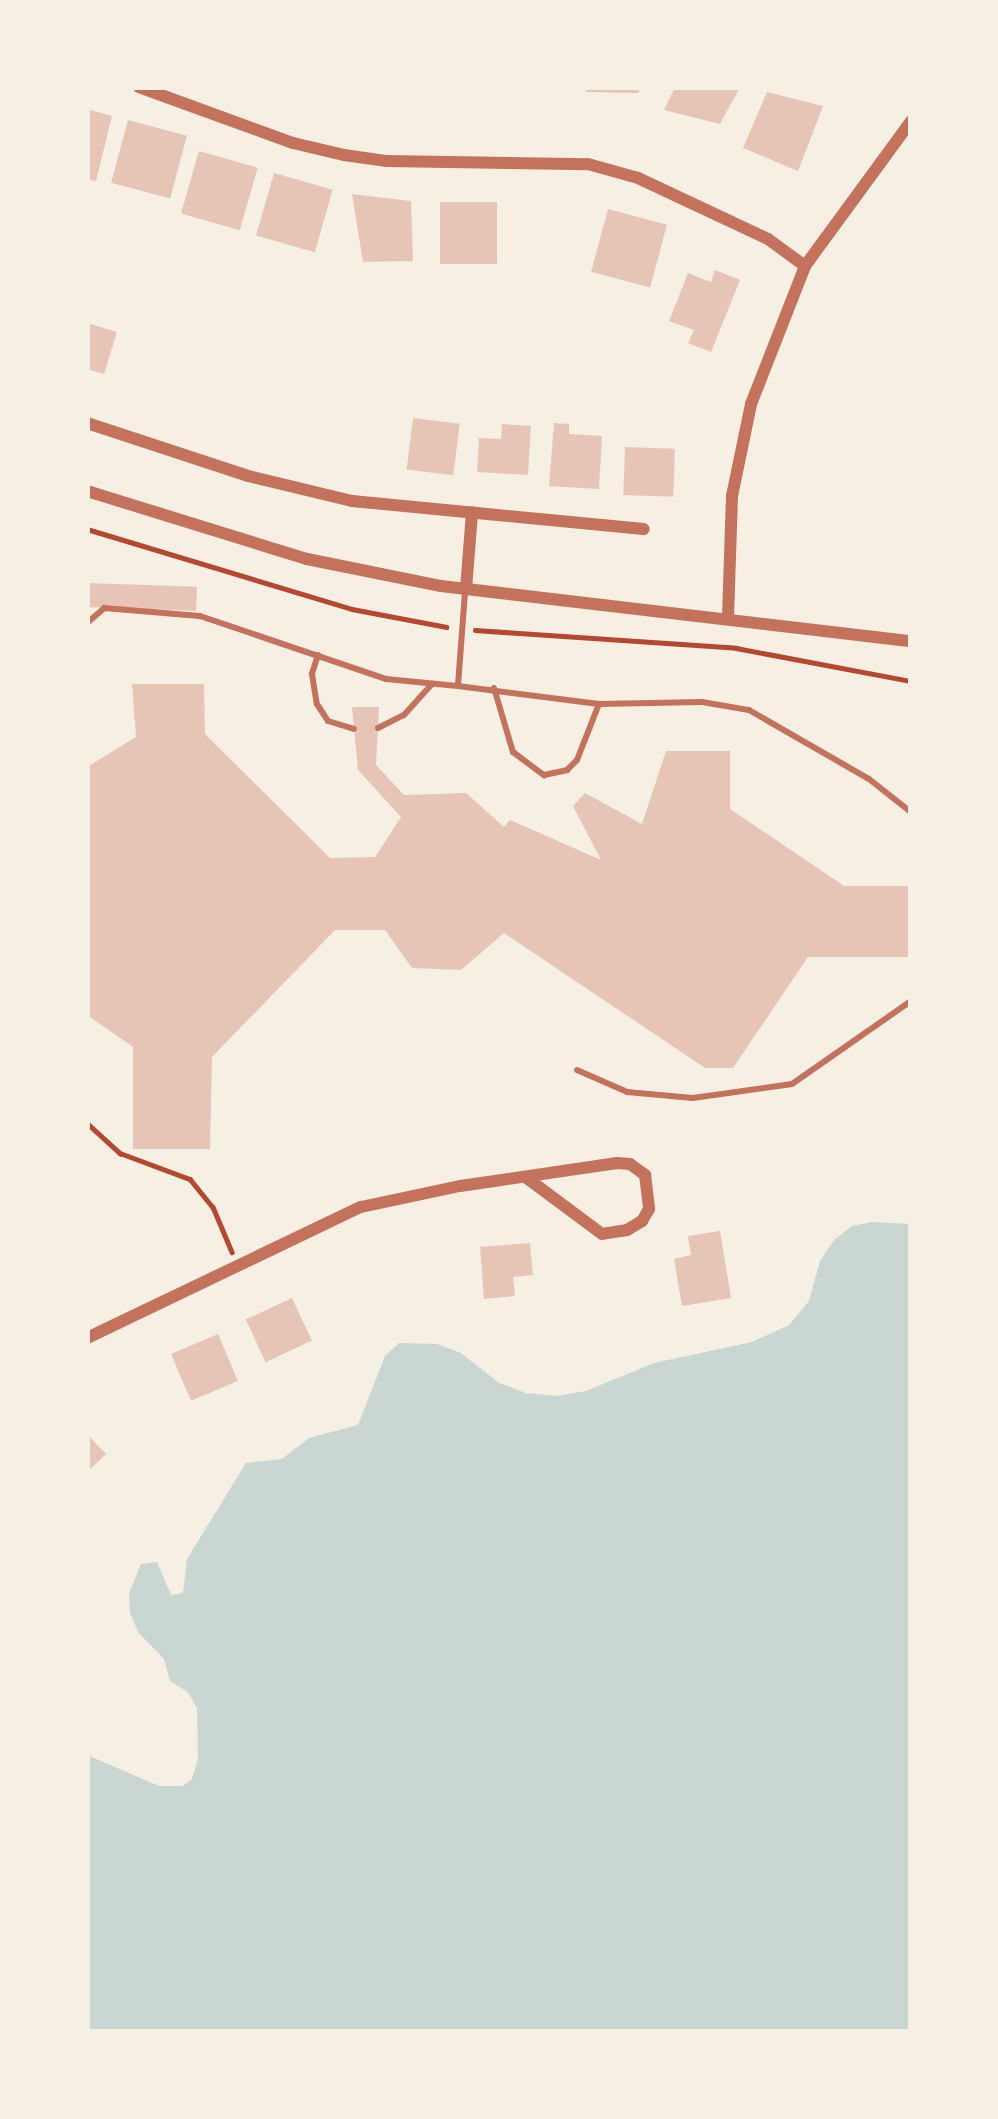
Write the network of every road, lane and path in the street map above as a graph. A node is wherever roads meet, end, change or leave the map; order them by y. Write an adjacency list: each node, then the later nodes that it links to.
1 (139, 87): 3 (street)
2 (911, 121): 3 (street)
3 (805, 266): 10 (street)
4 (87, 423): 6 (street)
5 (87, 491): 9 (street)
6 (472, 512): 7 (street); 9 (street)
7 (644, 529)
8 (87, 530): 12 (path)
9 (466, 589): 10 (street); 12 (lane)
10 (728, 617): 13 (street)
11 (87, 623): 14 (lane)
12 (462, 629): 15 (path); 17 (lane)
13 (911, 641)
14 (318, 655): 16 (lane); 20 (lane)
15 (911, 681)
16 (431, 684): 17 (lane); 21 (lane)
17 (458, 686): 18 (lane)
18 (494, 688): 19 (lane); 19 (lane)
19 (599, 704): 22 (lane)
20 (354, 728)
21 (378, 728)
22 (911, 812)
23 (911, 1000): 24 (lane)
24 (577, 1070)
25 (87, 1123): 27 (path)
26 (526, 1178): 26 (street); 27 (street)
27 (236, 1263): 28 (street)
28 (87, 1338)

